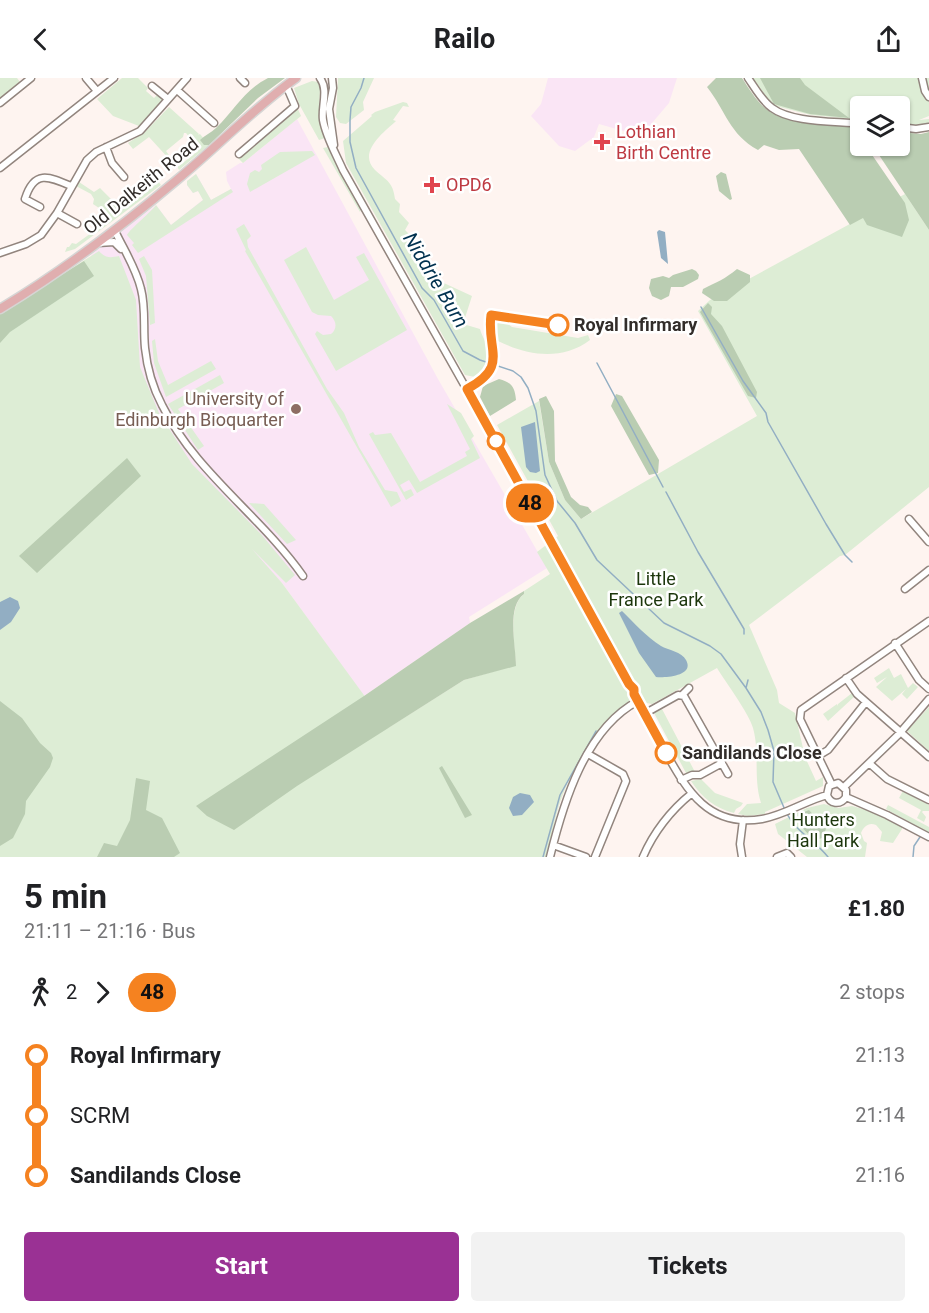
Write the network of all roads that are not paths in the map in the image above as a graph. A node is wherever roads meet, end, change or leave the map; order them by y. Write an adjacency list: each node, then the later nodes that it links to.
1 (19, 78): 11 (street)
2 (31, 78): 11 (street)
3 (86, 78): 15 (street)
4 (114, 78): 15 (street)
5 (187, 78): 14 (street)
6 (296, 78): 12 (main road, Old Dalkeith Road)
7 (320, 78): 24 (street)
8 (332, 78): 24 (street)
9 (748, 78): 19 (street)
10 (922, 78): 16 (street)
11 (24, 84): 18 (street)
12 (286, 85): 25 (street); 32 (main road, Old Dalkeith Road)
13 (153, 86): 17 (street)
14 (177, 90): 17 (street); 20 (street)
15 (97, 91): 26 (street)
16 (929, 97)
17 (168, 99): 23 (street)
18 (0, 103)
19 (850, 122)
20 (214, 123)
21 (929, 127): 22 (street)
22 (910, 128)
23 (106, 147): 27 (street); 28 (street)
24 (334, 149): 40 (street)
25 (239, 154)
26 (0, 168)
27 (124, 177)
28 (71, 186): 29 (street); 30 (street)
29 (39, 207)
30 (57, 213): 31 (street); 34 (street)
31 (77, 224)
32 (115, 231): 33 (main road, Old Dalkeith Road); 35 (street)
33 (97, 244): 35 (street); 36 (main road, Old Dalkeith Road)
34 (0, 253)
35 (130, 261): 41 (street)
36 (0, 309)
37 (909, 519): 38 (street)
38 (929, 542)
39 (929, 570): 42 (street)
40 (568, 575)
41 (303, 576)
42 (905, 588)
43 (929, 621): 44 (street)
44 (895, 644): 45 (street); 48 (street)
45 (846, 678): 52 (street); 56 (street)
46 (689, 688): 49 (street)
47 (634, 689): 51 (street)
48 (929, 689)
49 (682, 695): 53 (street); 58 (street)
50 (929, 699): 54 (street)
51 (638, 701): 53 (street); 55 (street)
52 (866, 702): 54 (street); 56 (street)
53 (644, 714): 61 (street)
54 (900, 731): 57 (street); 59 (street)
55 (588, 754): 70 (street); 73 (street)
56 (818, 756): 62 (street)
57 (929, 757)
58 (722, 763): 60 (street); 61 (street)
59 (869, 763): 63 (street); 67 (street)
60 (728, 774)
61 (681, 780): 64 (street)
62 (832, 785): 63 (street); 65 (street)
63 (844, 787): 66 (street)
64 (691, 794): 68 (street); 74 (street)
65 (827, 795): 66 (street); 68 (street)
66 (846, 797): 69 (street)
67 (929, 800)
68 (743, 820): 75 (street)
69 (925, 835)
70 (553, 845): 71 (street); 72 (street)
71 (550, 857)
72 (586, 857)
73 (595, 857)
74 (643, 857)
75 (742, 857)
76 (777, 857): 77 (street)
77 (791, 857)

